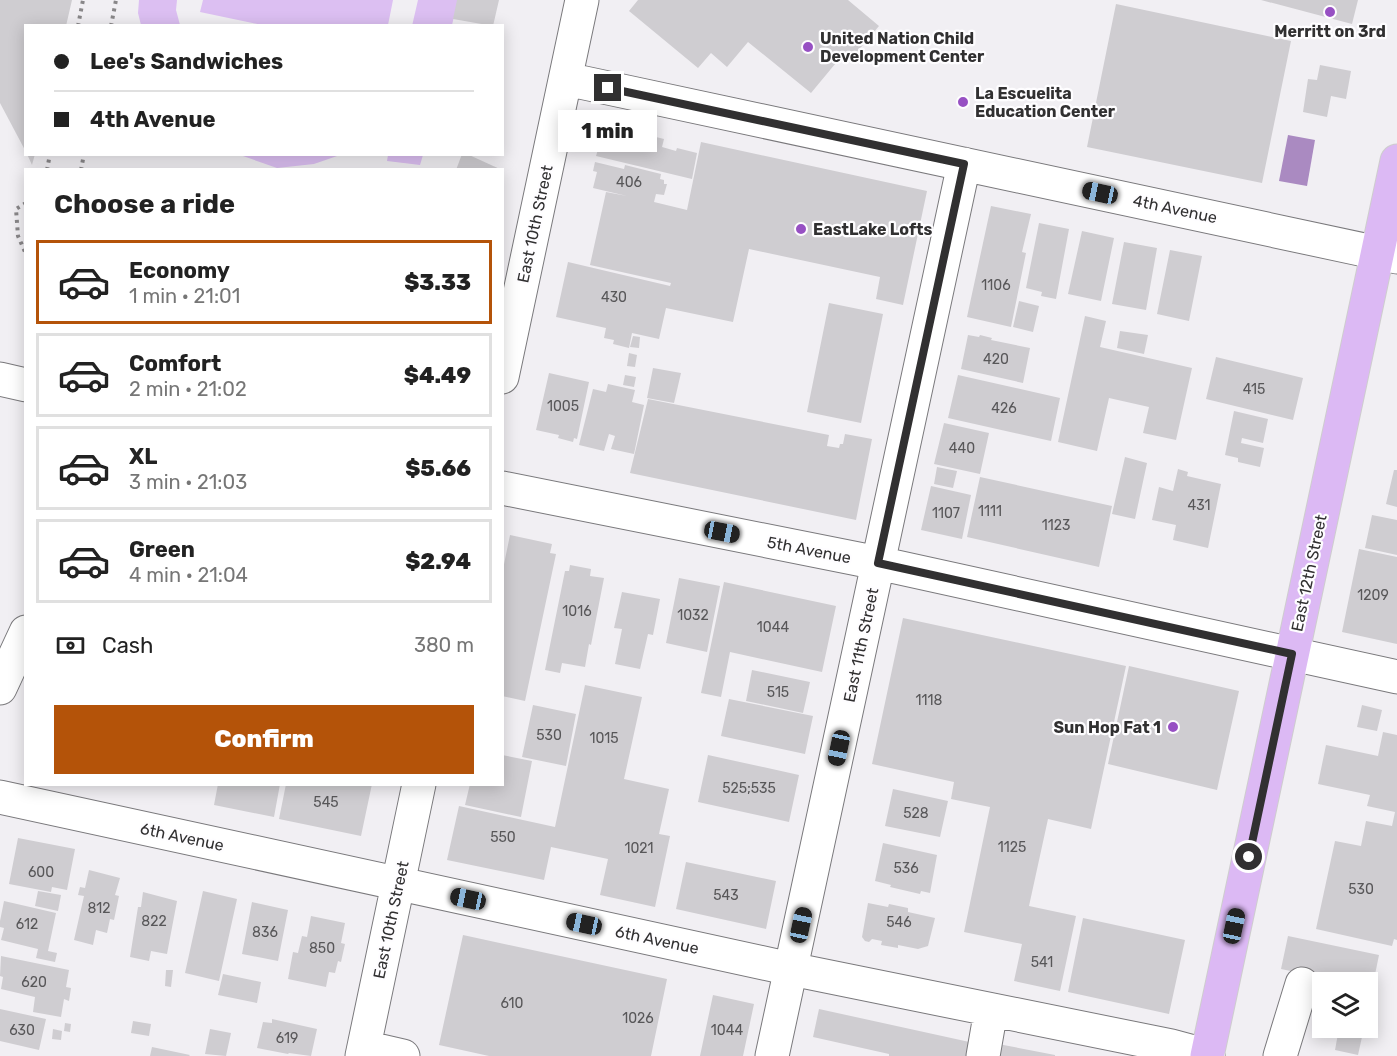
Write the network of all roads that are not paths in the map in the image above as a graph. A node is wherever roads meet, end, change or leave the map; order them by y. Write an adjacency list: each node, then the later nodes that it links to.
1 (582, 0): 2 (street, East 10th Street)
2 (566, 78): 4 (street, 4th Avenue); 6 (street, East 10th Street)
3 (1397, 161): 5 (main road, East 12th Street)
4 (964, 164): 5 (street, 4th Avenue); 10 (street, East 11th Street)
5 (1387, 255): 12 (main road, East 12th Street)
6 (504, 368)
7 (0, 380): 8 (street)
8 (24, 385)
9 (504, 488): 10 (street, 5th Avenue)
10 (878, 563): 12 (street, 5th Avenue); 18 (street, East 11th Street)
11 (24, 636): 14 (street)
12 (1292, 654): 13 (street, 5th Avenue); 25 (main road, East 12th Street)
13 (1397, 677)
14 (0, 688)
15 (419, 786): 17 (street, East 10th Street)
16 (0, 797): 17 (street, 6th Avenue)
17 (399, 884): 18 (street, 6th Avenue); 21 (street, East 10th Street)
18 (791, 969): 20 (street, 6th Avenue); 23 (street, East 11th Street)
19 (1302, 984): 26 (street)
20 (991, 1010): 24 (street); 25 (street, 6th Avenue)
21 (363, 1052): 22 (street)
22 (403, 1056)
23 (772, 1056)
24 (983, 1056)
25 (1208, 1056)
26 (1281, 1056)

